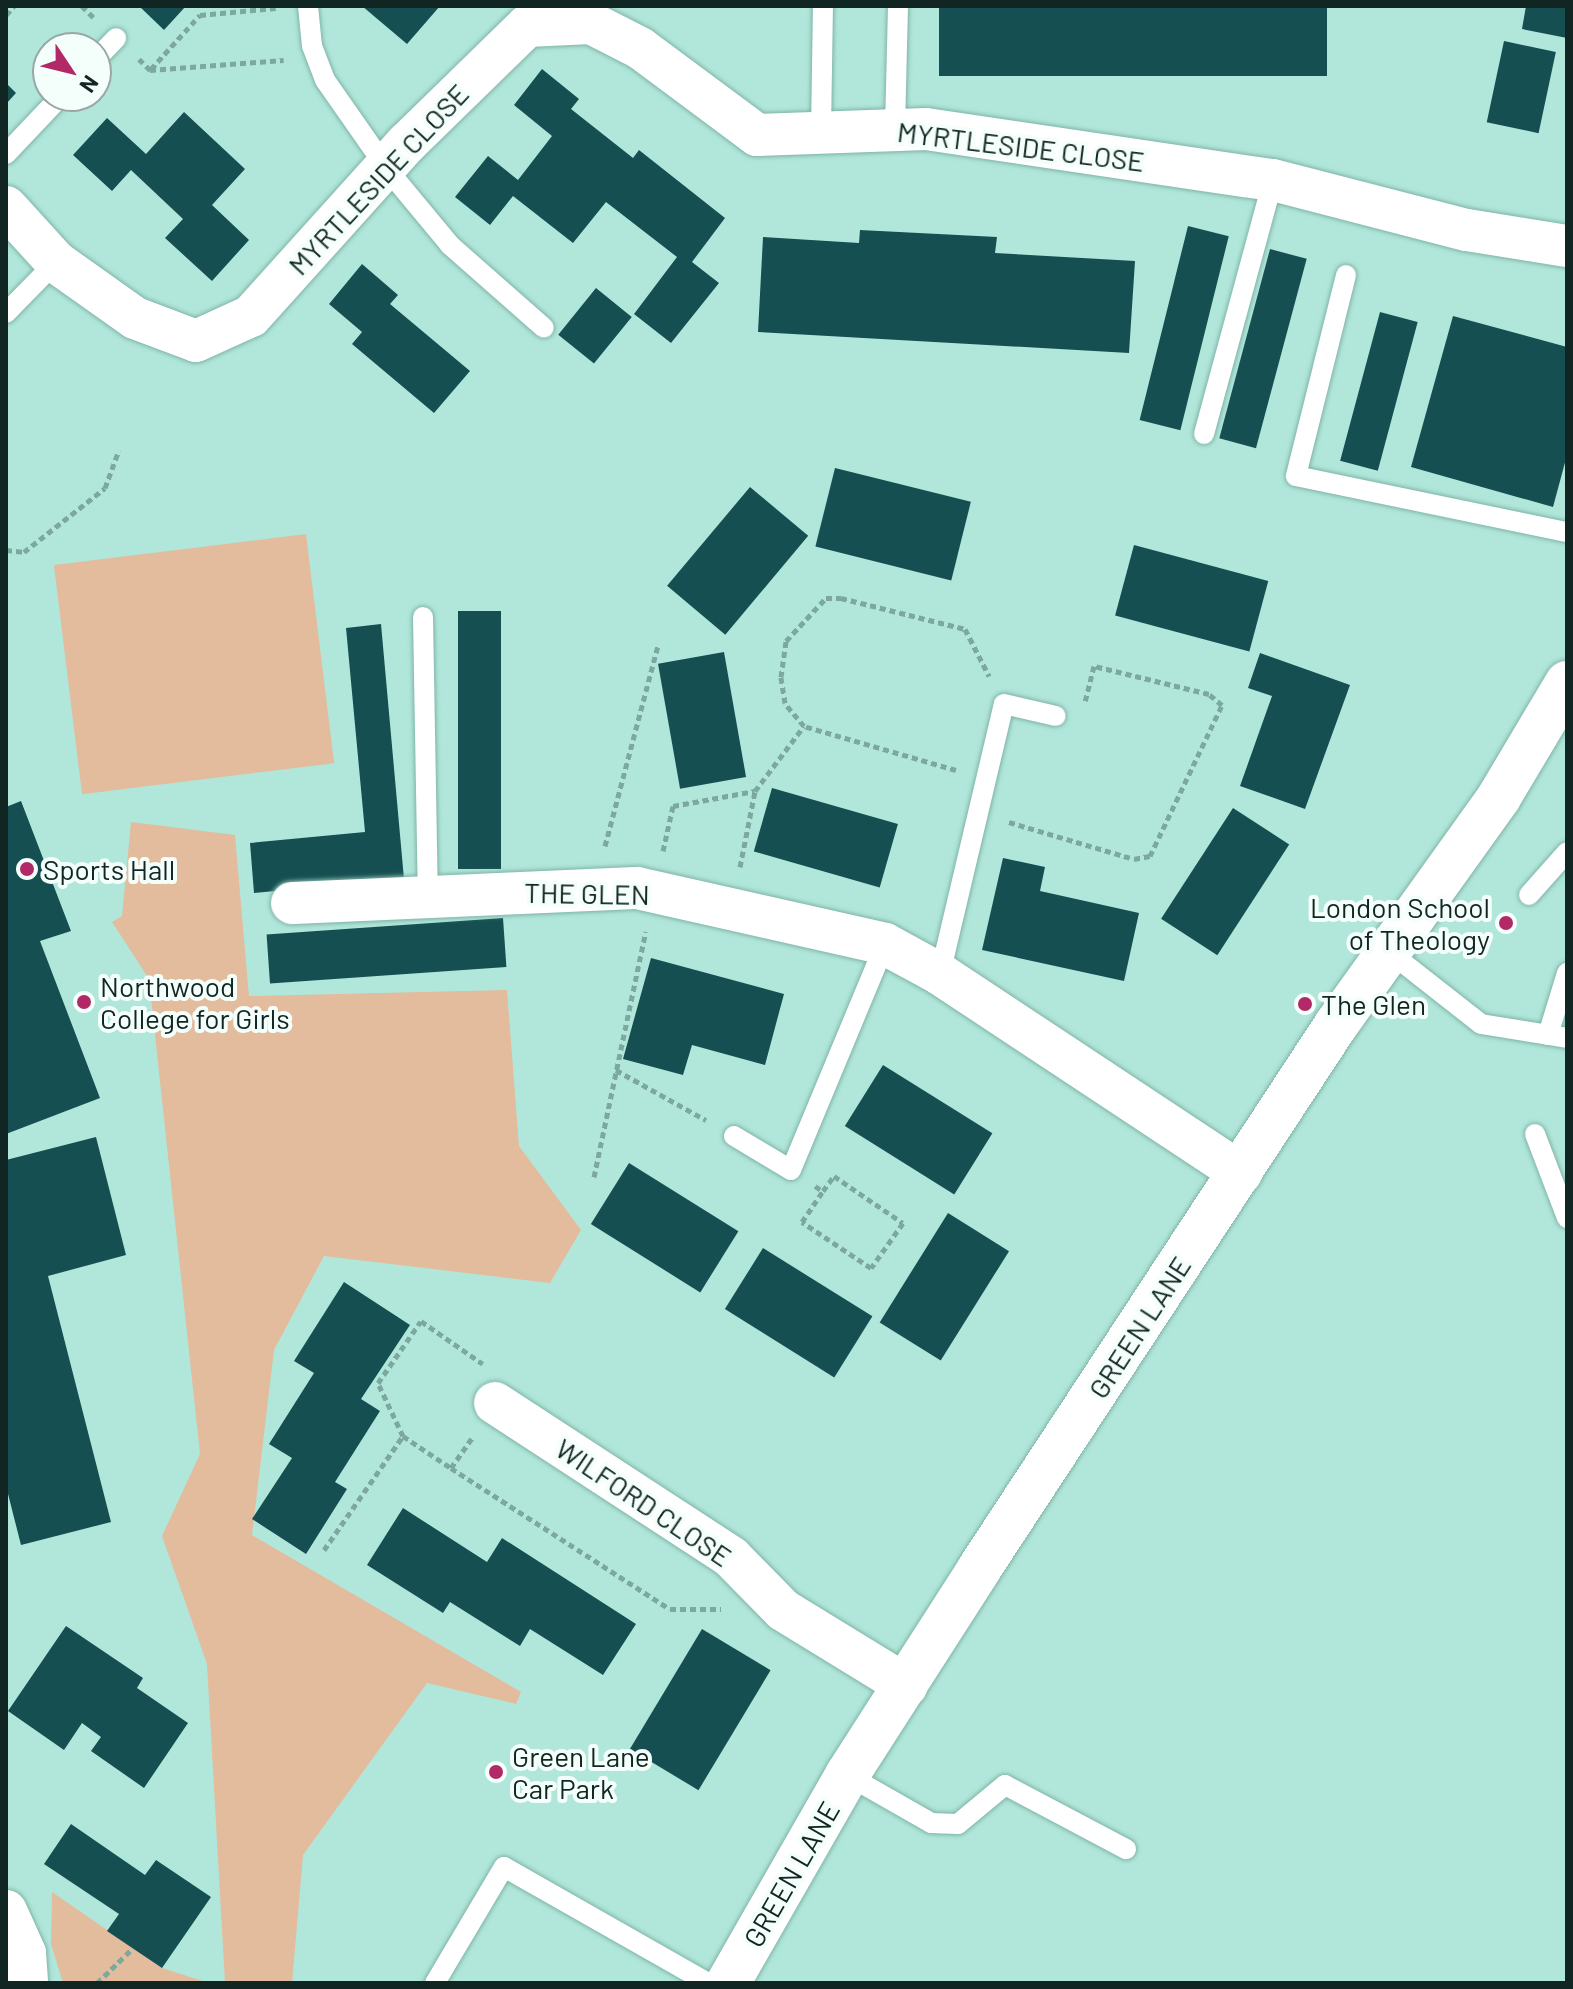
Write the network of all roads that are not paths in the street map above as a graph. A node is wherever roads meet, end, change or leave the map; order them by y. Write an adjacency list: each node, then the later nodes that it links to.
1 (308, 6): 10 (lane)
2 (823, 6): 8 (lane)
3 (898, 6): 7 (lane)
4 (116, 38): 5 (lane)
5 (112, 42)
6 (46, 112): 9 (lane)
7 (895, 129): 8 (street, MYRTLESIDE CLOSE); 11 (street, MYRTLESIDE CLOSE)
8 (821, 131): 10 (street, MYRTLESIDE CLOSE)
9 (6, 154)
10 (387, 169): 14 (street, MYRTLESIDE CLOSE); 17 (lane)
11 (1273, 180): 13 (street, MYRTLESIDE CLOSE); 18 (lane)
12 (6, 207): 14 (street, MYRTLESIDE CLOSE)
13 (1567, 246)
14 (56, 262): 16 (lane)
15 (1346, 275): 19 (lane)
16 (6, 313)
17 (544, 328)
18 (1204, 434)
19 (1567, 532)
20 (423, 617): 25 (lane)
21 (1567, 683): 28 (main road, GREEN LANE)
22 (1056, 716): 30 (lane)
23 (1567, 852): 24 (lane)
24 (1529, 895)
25 (428, 898): 26 (street, THE GLEN); 27 (street, THE GLEN)
26 (292, 903)
27 (885, 944): 30 (street, THE GLEN); 33 (lane)
28 (1388, 951): 31 (lane); 34 (main road, GREEN LANE)
29 (1567, 973): 31 (lane)
30 (940, 974): 34 (street, THE GLEN)
31 (1558, 1036)
32 (1535, 1134): 35 (lane)
33 (734, 1136)
34 (1241, 1173): 38 (main road, GREEN LANE)
35 (1561, 1185): 36 (lane)
36 (1567, 1218)
37 (495, 1403): 38 (street, WILFORD CLOSE)
38 (907, 1686): 39 (main road, GREEN LANE)
39 (847, 1775): 40 (lane); 45 (main road, GREEN LANE)
40 (1126, 1849)
41 (6, 1911): 42 (street)
42 (27, 1983)
43 (435, 1983): 44 (lane)
44 (708, 1983)
45 (728, 1983)

